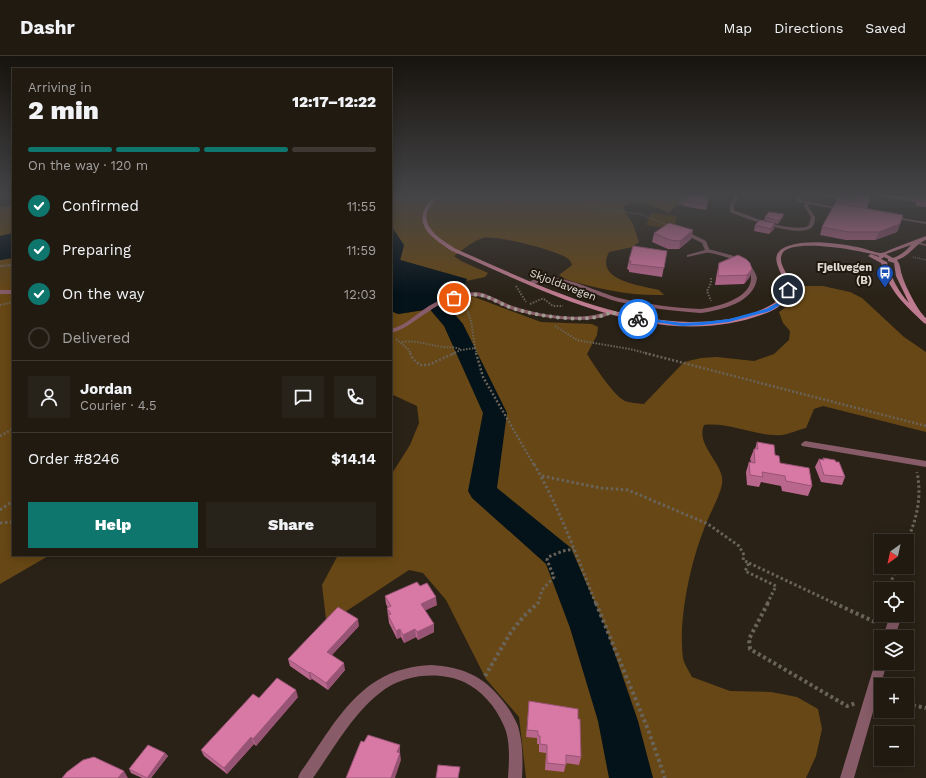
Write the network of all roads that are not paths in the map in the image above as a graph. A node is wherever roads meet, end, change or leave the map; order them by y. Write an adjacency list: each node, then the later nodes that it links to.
1 (428, 229): 12 (main road, Skjoldavegen)
2 (676, 229): 8 (lane)
3 (787, 229): 4 (lane)
4 (799, 229)
5 (926, 238): 6 (main road)
6 (916, 242): 7 (lane); 10 (main road); 11 (main road)
7 (926, 245)
8 (708, 251): 9 (lane); 12 (street)
9 (689, 256)
10 (881, 257): 11 (main road, Skjoldavegen); 15 (main road); 16 (main road, Skjoldavegen)
11 (894, 260): 15 (main road)
12 (531, 283): 16 (main road, Skjoldavegen)
13 (0, 292): 14 (lane)
14 (12, 292)
15 (917, 313): 17 (main road)
16 (609, 314): 18 (lane)
17 (926, 322)
18 (392, 331)
19 (805, 444): 20 (street)
20 (926, 464)
21 (879, 670): 24 (street)
22 (305, 778): 23 (street)
23 (515, 778)
24 (847, 778)

